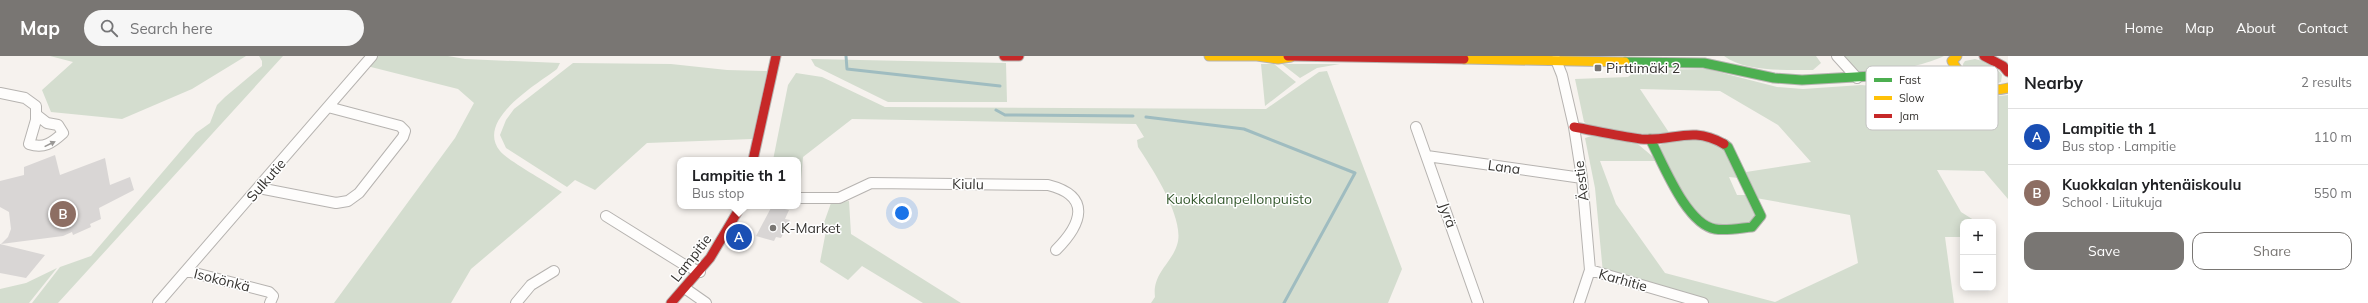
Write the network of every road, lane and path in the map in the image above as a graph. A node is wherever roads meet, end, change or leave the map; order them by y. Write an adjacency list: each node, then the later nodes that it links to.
1 (372, 56): 19 (street, Sulkutie)
2 (776, 56): 25 (main road)
3 (1004, 56): 4 (main road)
4 (1019, 56)
5 (1209, 56): 6 (main road)
6 (1259, 56): 7 (main road)
7 (1290, 56): 11 (main road)
8 (1837, 56): 15 (street)
9 (1957, 56): 12 (main road)
10 (1984, 56): 13 (main road)
11 (1556, 60): 15 (main road); 22 (street, Äestie)
12 (1954, 66)
13 (2008, 72)
14 (1866, 77): 15 (main road)
15 (1858, 78)
16 (2008, 88): 17 (main road)
17 (1998, 92)
18 (0, 93): 20 (street)
19 (328, 107): 27 (street, Sulkutie); 27 (street)
20 (38, 116): 20 (street, one-way to 20)
21 (1416, 127): 24 (street, Jyrä)
22 (1574, 127): 23 (main road); 26 (street, Äestie)
23 (1650, 139): 23 (main road)
24 (1427, 156): 26 (street, Lana); 42 (street, Jyrä)
25 (754, 157)
26 (1582, 178): 32 (street, Äestie)
27 (259, 188): 34 (street, Sulkutie)
28 (801, 198): 31 (street, Kiulu)
29 (739, 209): 35 (main road, Lampitie)
30 (606, 216): 35 (street)
31 (1056, 250)
32 (1590, 270): 43 (street, Äestie); 44 (street, Karhitie)
33 (554, 271): 39 (street)
34 (186, 272): 37 (street, Sulkutie); 38 (street, Isokönkä)
35 (700, 272): 36 (main road, Lampitie)
36 (686, 289): 40 (main road, Lampitie); 41 (street)
37 (158, 303)
38 (270, 303)
39 (516, 303)
40 (671, 303)
41 (706, 303)
42 (1478, 303)
43 (1580, 303)
44 (1703, 303)

